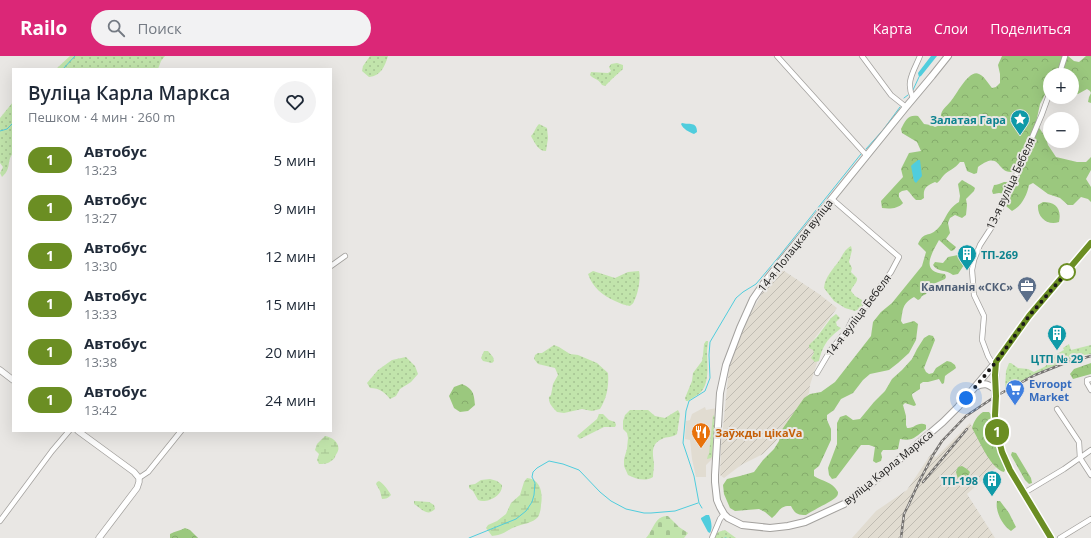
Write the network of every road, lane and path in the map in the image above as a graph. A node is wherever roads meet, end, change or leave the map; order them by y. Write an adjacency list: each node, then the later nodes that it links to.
1 (777, 56): 10 (street)
2 (862, 56): 9 (street)
3 (920, 56): 7 (street)
4 (948, 56): 7 (main road, 14-я Полацкая вуліца)
5 (1066, 56): 6 (street)
6 (1062, 68)
7 (913, 98): 9 (main road, 14-я Полацкая вуліца)
8 (1046, 104): 15 (street, 13-я вуліца Бебеля)
9 (906, 107): 10 (main road, 14-я Полацкая вуліца)
10 (867, 156): 11 (main road, 14-я Полацкая вуліца)
11 (832, 199): 17 (street, 14-я вуліца Бебеля); 32 (main road, 14-я Полацкая вуліца)
12 (1091, 243): 15 (main road, вуліца Карла Маркса)
13 (346, 256): 14 (street)
14 (332, 265)
15 (996, 362): 20 (main road, вуліца Карла Маркса); 21 (main road)
16 (0, 370): 18 (street)
17 (817, 373)
18 (12, 379)
19 (1089, 379): 22 (street)
20 (974, 388): 21 (main road); 32 (main road, вуліца Карла Маркса)
21 (996, 390): 31 (main road)
22 (1091, 390)
23 (1057, 408): 28 (street)
24 (67, 432): 34 (street)
25 (79, 432): 30 (street)
26 (180, 432): 30 (street)
27 (1091, 450): 28 (street)
28 (1080, 458): 29 (street); 31 (street)
29 (1091, 475)
30 (139, 478): 35 (street)
31 (1024, 493): 37 (main road)
32 (724, 514): 36 (street)
33 (1091, 519): 38 (street)
34 (0, 521)
35 (100, 538)
36 (712, 538)
37 (1051, 538)
38 (1060, 538)

